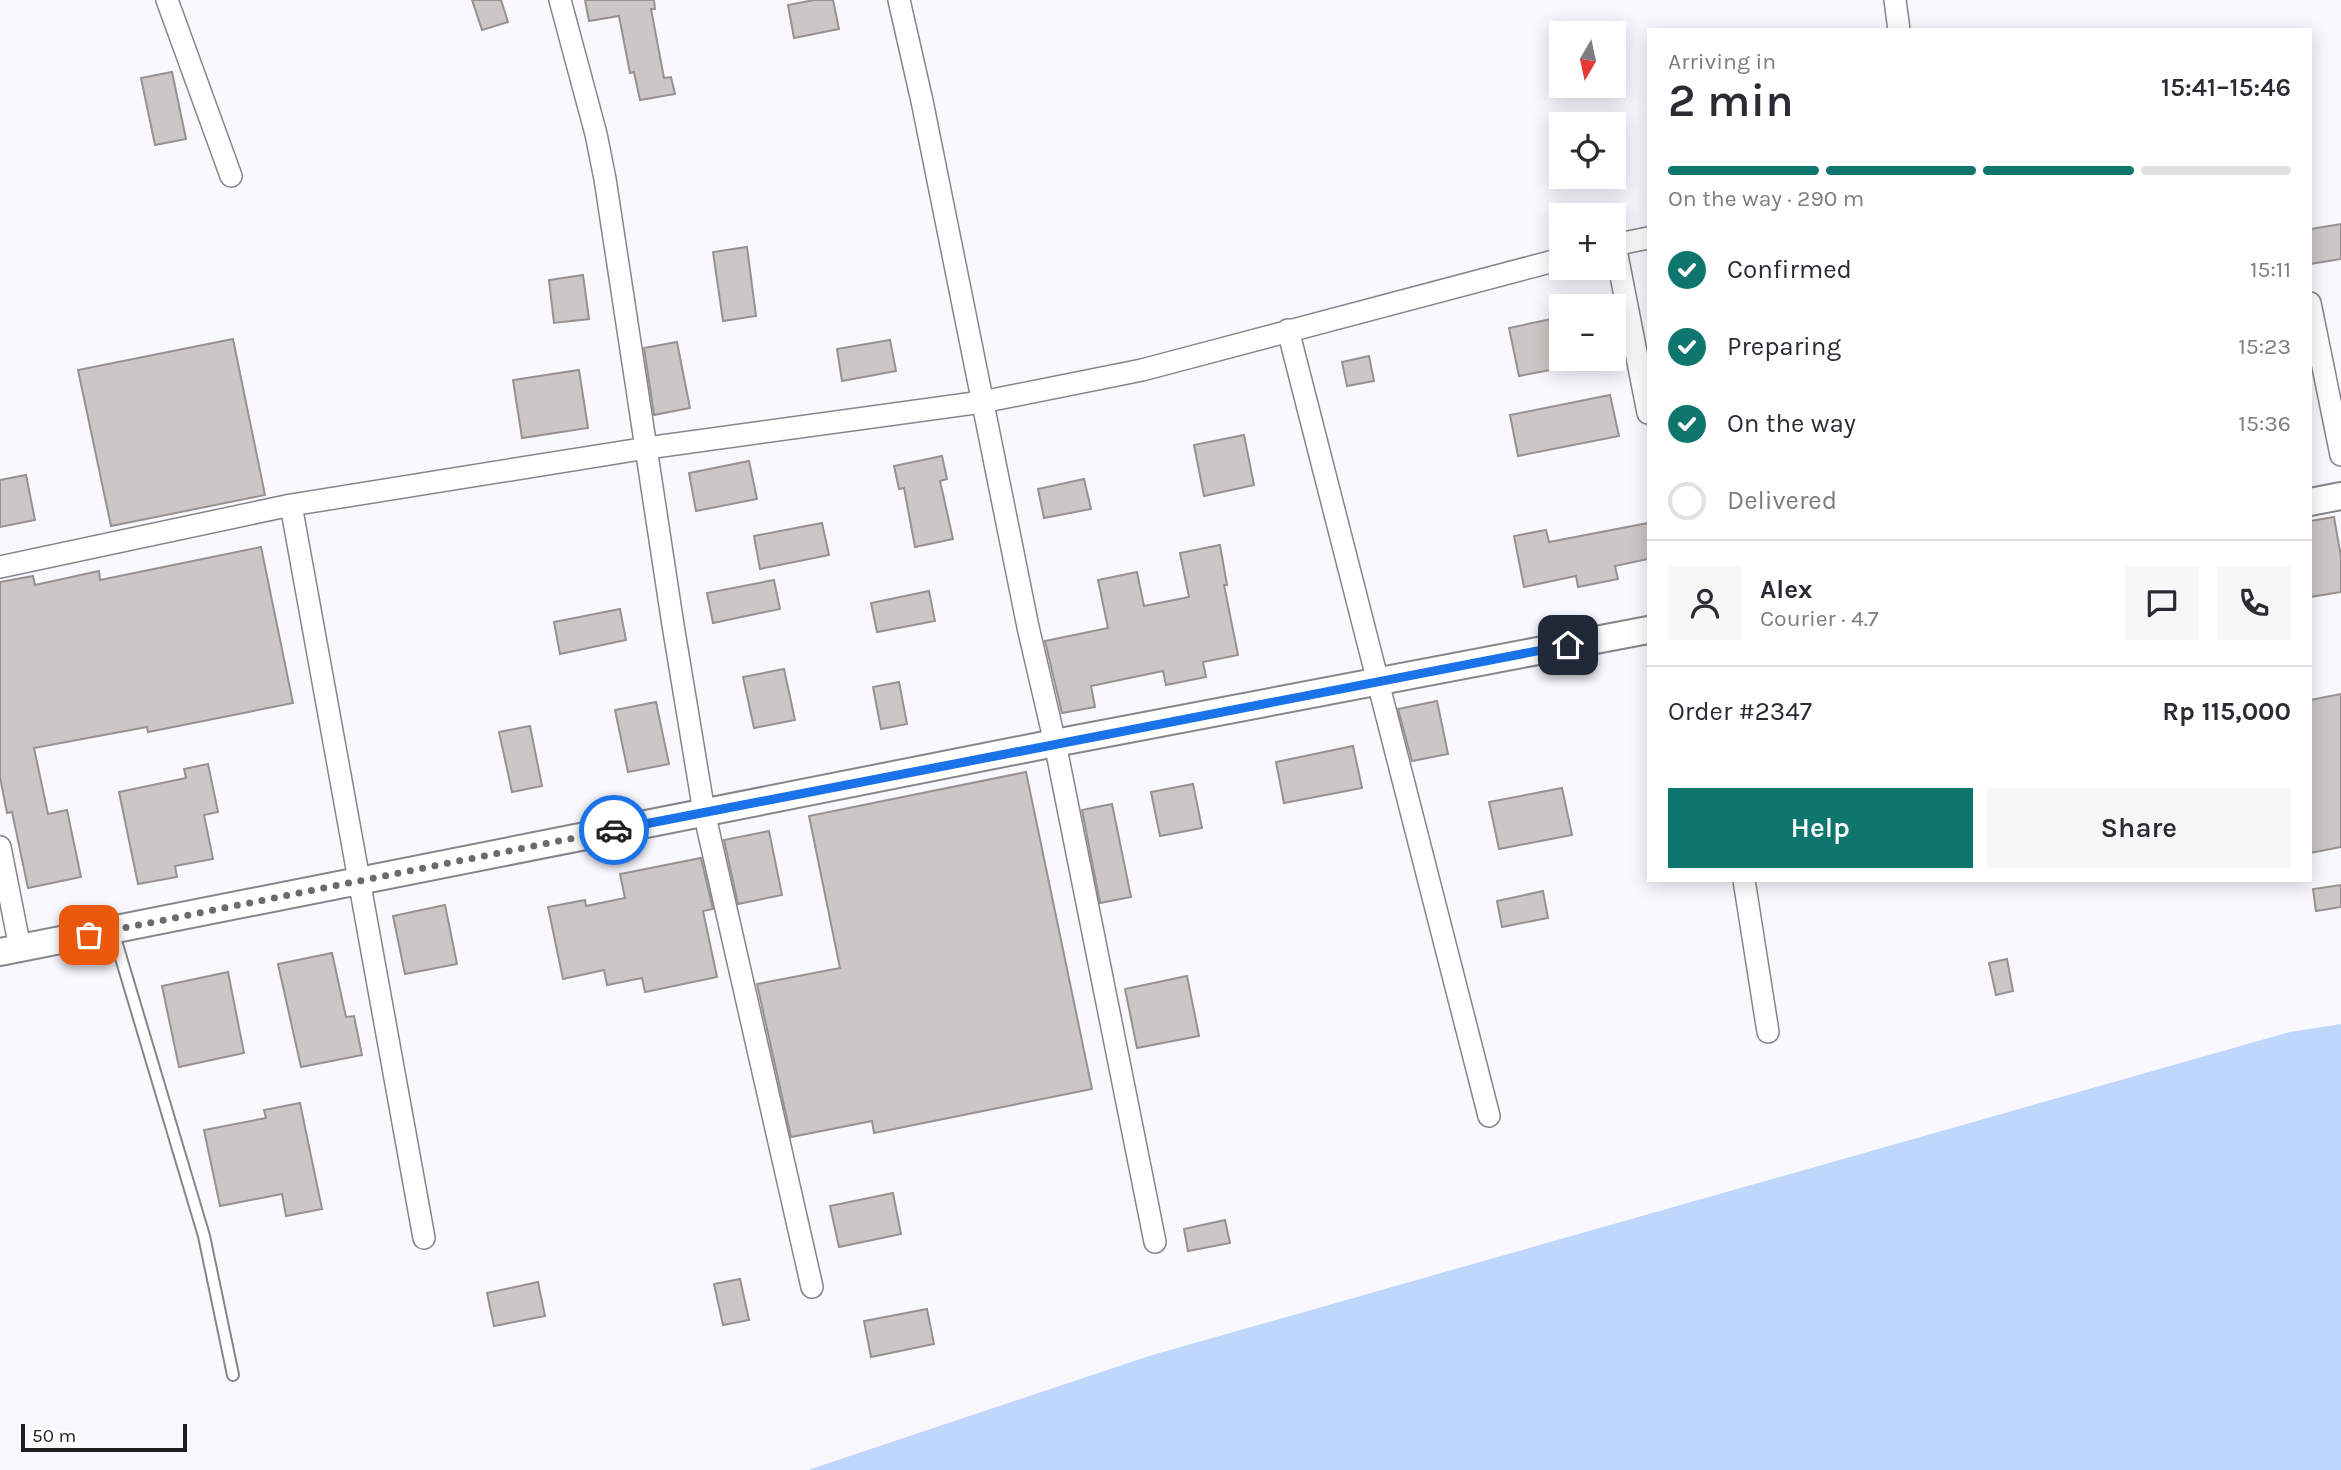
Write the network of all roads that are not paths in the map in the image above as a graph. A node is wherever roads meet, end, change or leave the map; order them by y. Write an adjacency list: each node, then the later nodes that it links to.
1 (167, 0): 6 (street)
2 (560, 0): 15 (street)
3 (899, 0): 13 (street)
4 (1895, 0): 5 (street)
5 (1899, 28)
6 (231, 176)
7 (1647, 238): 8 (street)
8 (1626, 243)
9 (1549, 262): 12 (street)
10 (1621, 280): 14 (street)
11 (2312, 313): 16 (street)
12 (1288, 330): 13 (street); 22 (street)
13 (982, 402): 15 (street); 23 (street)
14 (1647, 408)
15 (648, 448): 19 (street); 24 (street)
16 (2341, 455)
17 (2341, 496): 18 (street)
18 (2312, 502)
19 (291, 505): 20 (street); 26 (street)
20 (0, 567)
21 (1647, 630): 22 (street)
22 (1379, 681): 23 (street); 31 (street)
23 (1055, 743): 24 (street); 33 (street)
24 (704, 812): 26 (street); 34 (street)
25 (0, 847): 29 (street)
26 (360, 880): 28 (street); 32 (street)
27 (1744, 882): 30 (street)
28 (113, 931): 29 (street); 35 (lane)
29 (10, 950)
30 (1768, 1032)
31 (1489, 1116)
32 (424, 1238)
33 (1156, 1242)
34 (813, 1287)
35 (233, 1375)

